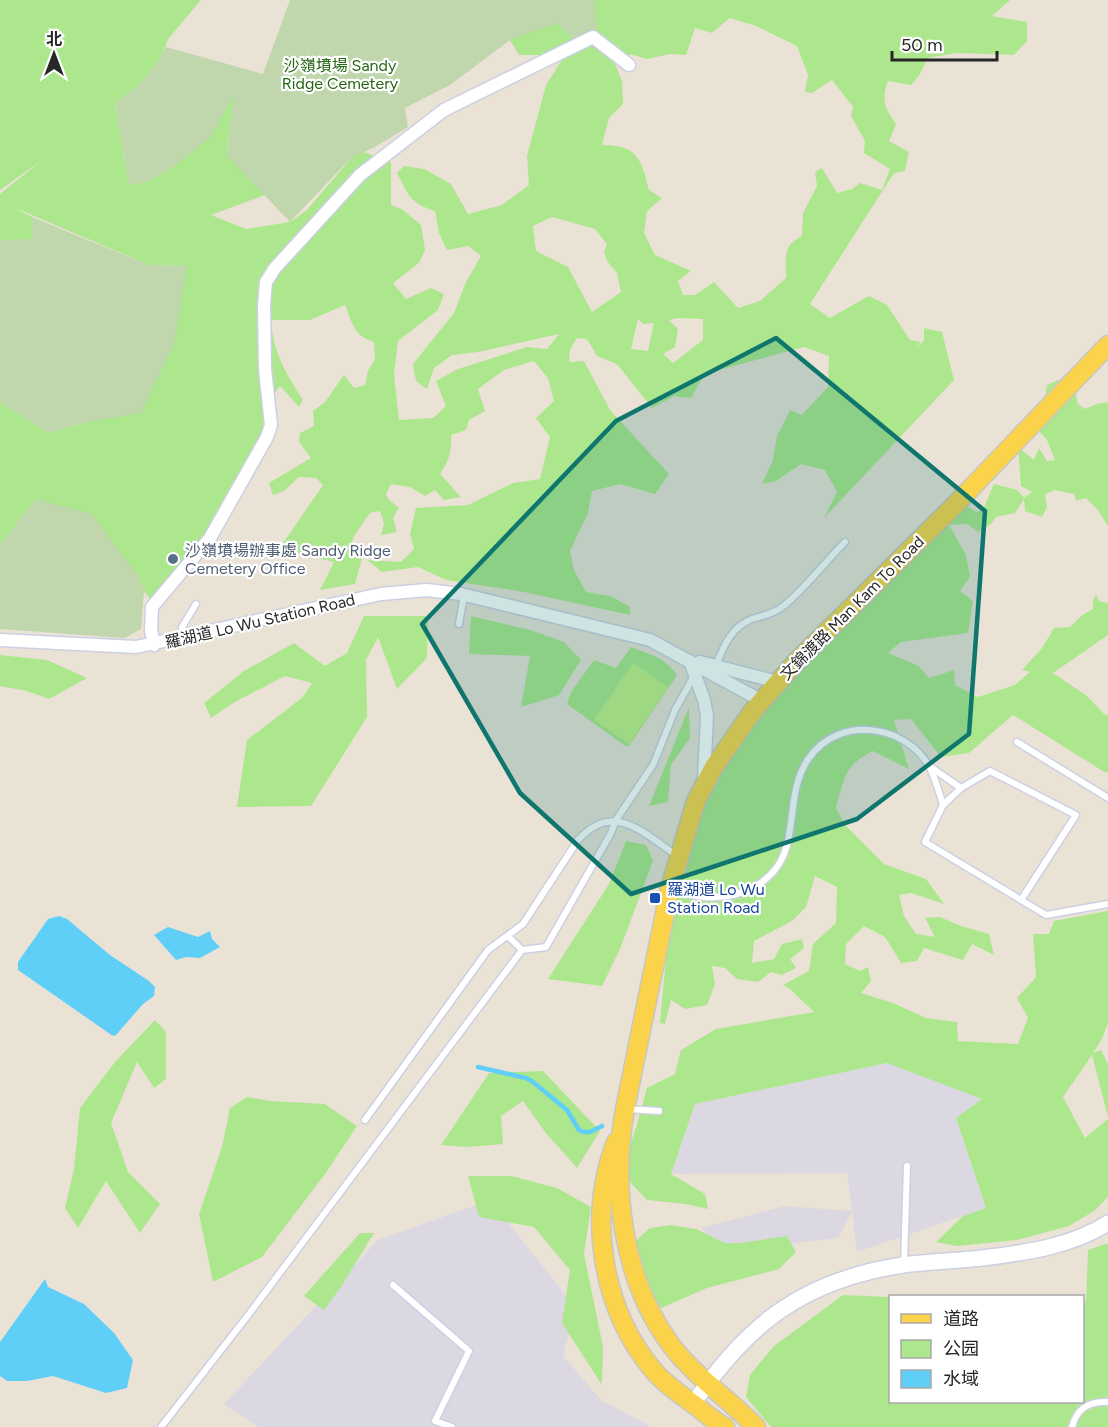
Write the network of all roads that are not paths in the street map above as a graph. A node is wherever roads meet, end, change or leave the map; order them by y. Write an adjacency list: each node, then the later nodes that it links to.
1 (629, 65): 9 (street)
2 (1108, 345): 13 (main road, 文錦渡路 Man Kam To Road)
3 (845, 542): 11 (lane)
4 (464, 595): 6 (lane); 7 (street, 羅湖道 Lo Wu Station Road); 10 (street, 羅湖道 Lo Wu Station Road)
5 (196, 604): 7 (lane)
6 (459, 624)
7 (184, 638): 9 (street, 羅湖道 Lo Wu Station Road)
8 (0, 640): 9 (street, 羅湖道 Lo Wu Station Road)
9 (154, 645)
10 (690, 661): 11 (street, 羅湖道 Lo Wu Station Road); 12 (street); 14 (street, 羅湖道 Lo Wu Station Road)
11 (716, 665): 13 (street, 羅湖道 Lo Wu Station Road)
12 (695, 674): 17 (street); 21 (lane)
13 (778, 682): 14 (main road, 文錦渡路 Man Kam To Road)
14 (762, 700): 17 (main road, 文錦渡路 Man Kam To Road)
15 (1017, 742): 19 (lane)
16 (929, 766): 18 (lane); 20 (lane); 23 (lane)
17 (704, 786): 22 (main road, 文錦渡路 Man Kam To Road)
18 (961, 788): 20 (lane); 24 (lane)
19 (1108, 798)
20 (943, 805): 24 (lane)
21 (616, 820): 22 (lane); 26 (lane); 27 (lane)
22 (679, 857): 23 (main road, 文錦渡路 Man Kam To Road)
23 (669, 888): 29 (main road, 文錦渡路 Man Kam To Road)
24 (1021, 900): 25 (lane)
25 (1108, 904)
26 (508, 936): 27 (lane); 30 (lane)
27 (522, 950): 38 (lane)
28 (659, 1111): 29 (lane)
29 (623, 1118): 35 (main road, 文錦渡路 Man Kam To Road); 37 (main road, 文錦渡路 Man Kam To Road)
30 (365, 1120)
31 (907, 1166): 33 (lane)
32 (1108, 1223): 33 (street)
33 (904, 1265): 35 (street)
34 (393, 1285): 39 (lane)
35 (708, 1382): 37 (street); 41 (main road, 文錦渡路 Man Kam To Road)
36 (1108, 1402): 42 (lane)
37 (693, 1404): 40 (main road, 文錦渡路 Man Kam To Road)
38 (161, 1427)
39 (452, 1427)
40 (724, 1427)
41 (756, 1427)
42 (1072, 1427)

